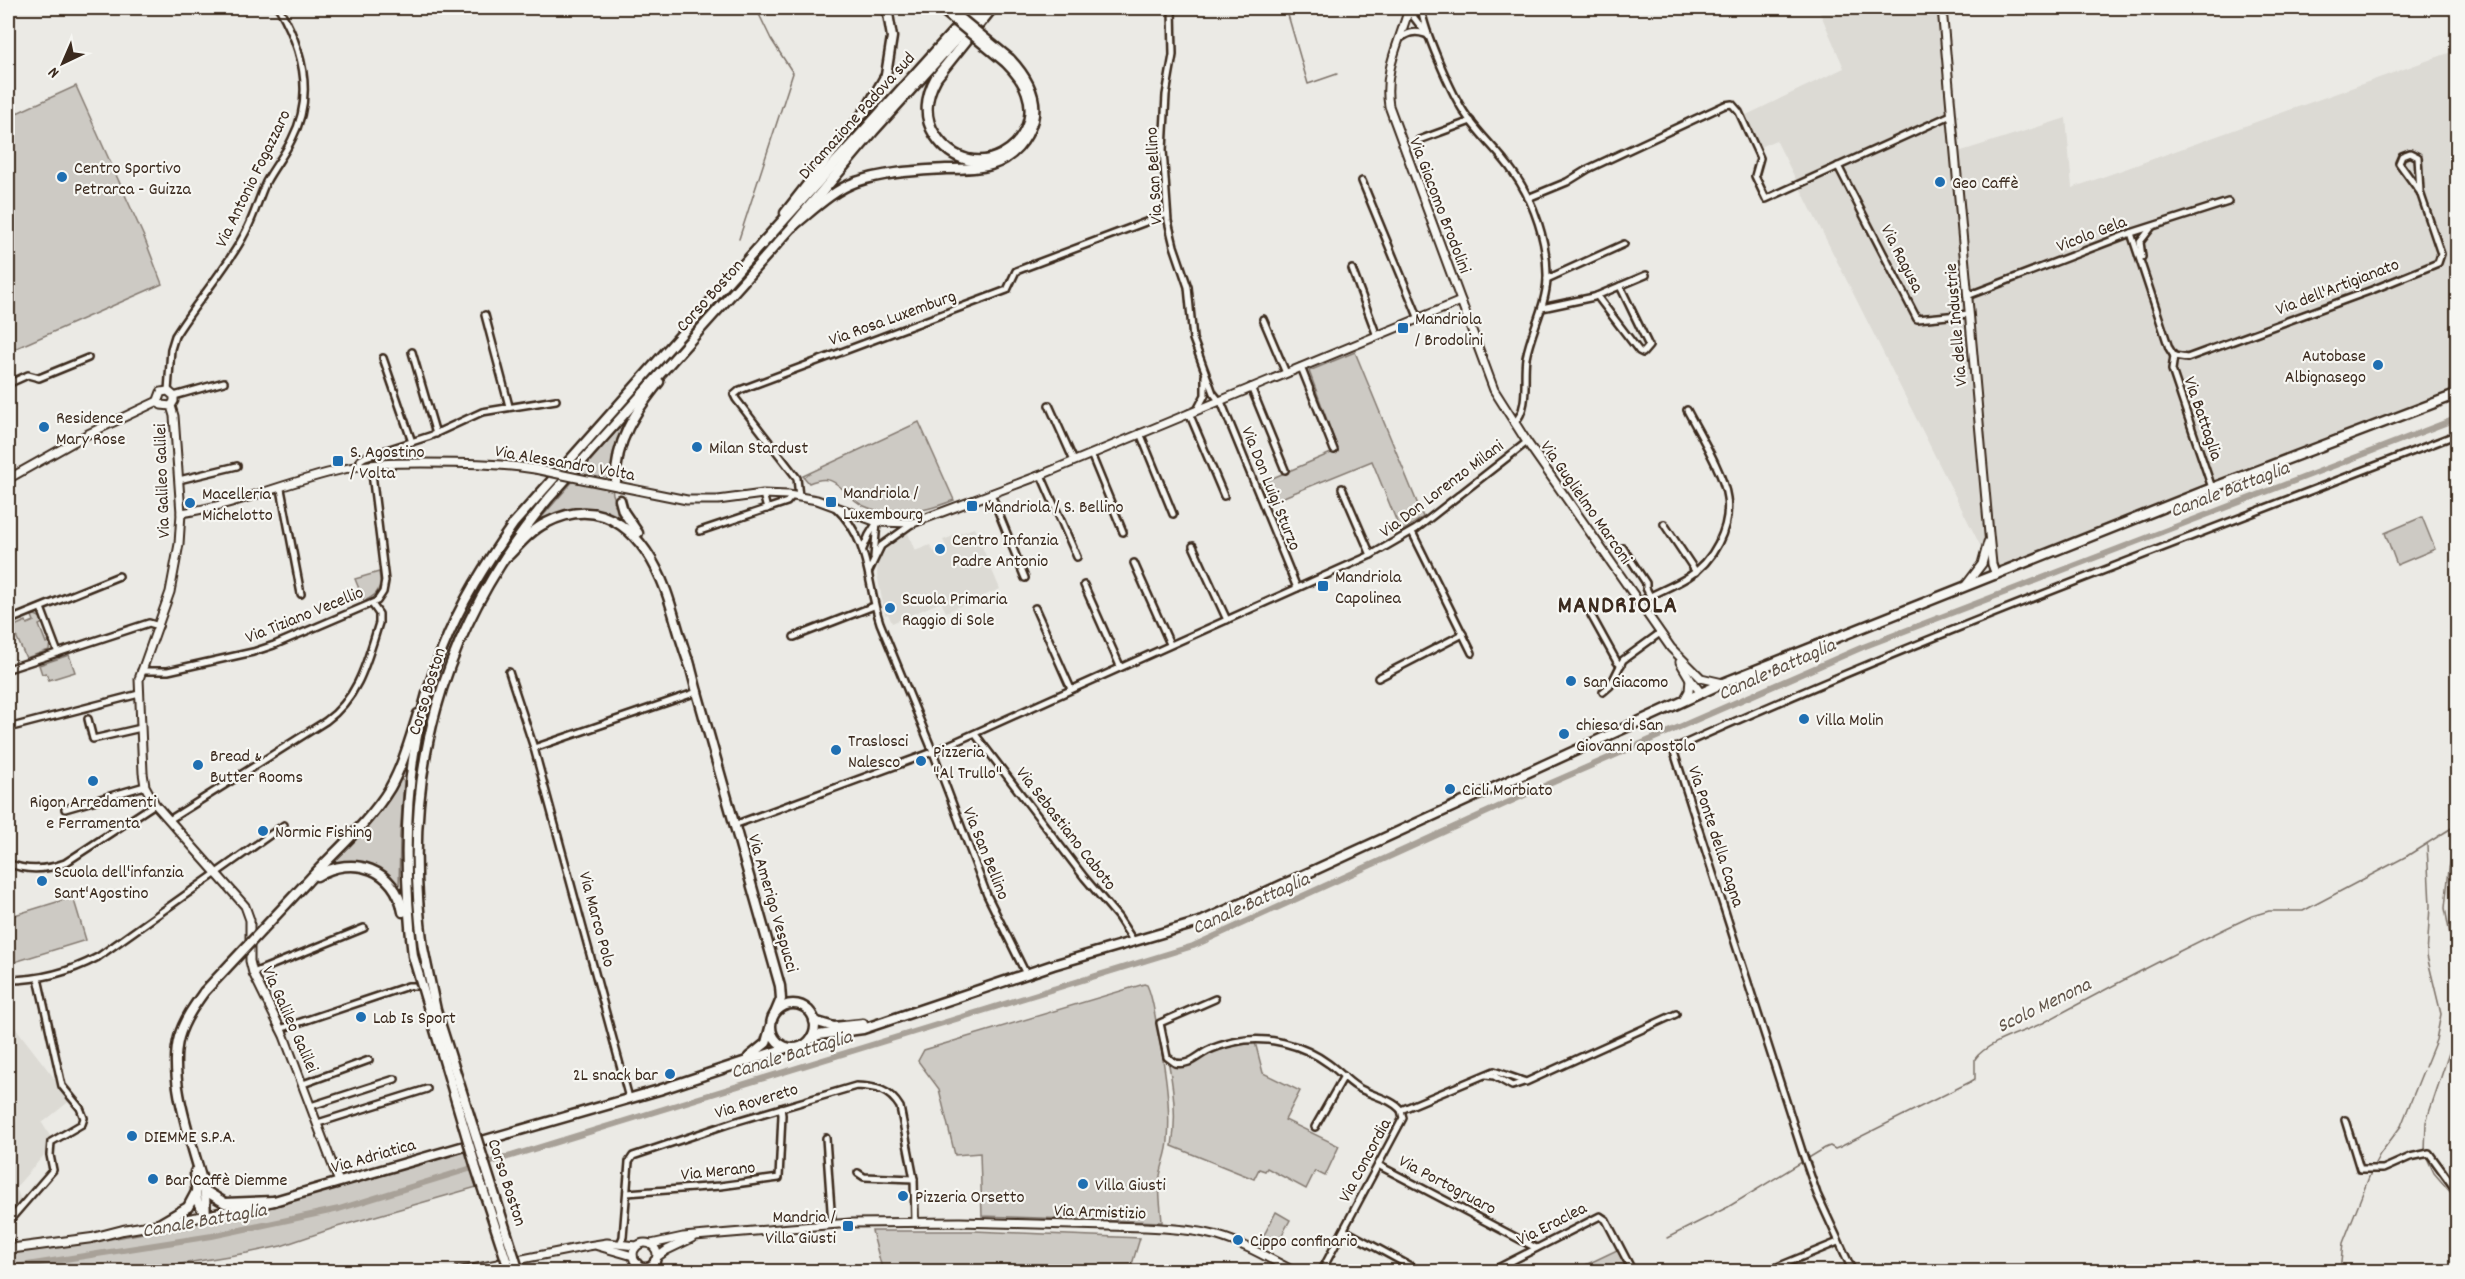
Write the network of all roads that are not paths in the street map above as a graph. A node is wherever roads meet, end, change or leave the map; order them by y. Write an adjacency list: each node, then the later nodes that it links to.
1 (279, 8): 45 (street, Via Antonio Fogazzaro)
2 (887, 8): 29 (main road, Corso Boston)
3 (941, 8): 16 (highway, bridge)
4 (948, 8): 16 (main road, Corso Boston, bridge)
5 (975, 8): 29 (highway, Diramazione Padova sud)
6 (984, 8): 26 (highway, Diramazione Padova sud)
7 (992, 8): 16 (highway)
8 (1172, 8): 25 (street, Via San Bellino)
9 (1420, 8): 12 (street)
10 (1942, 8): 17 (street, Via delle Industrie)
11 (1409, 9): 12 (street); 13 (street); 15 (street, Via Giacomo Brodolini)
12 (1422, 15): 14 (street)
13 (1426, 34): 14 (street); 15 (street)
14 (1432, 40): 18 (street)
15 (1397, 41): 38 (street, Via Giacomo Brodolini)
16 (1008, 60): 26 (main road, Corso Boston)
17 (1951, 114): 20 (street); 37 (street, Via delle Industrie)
18 (1471, 121): 19 (street); 23 (street)
19 (1419, 140)
20 (1838, 166): 23 (street); 41 (street, Via Ragusa)
21 (1362, 181): 43 (street)
22 (2420, 192): 22 (street); 48 (street, Via dell'Artigianato)
23 (1528, 198): 34 (street)
24 (2228, 202): 27 (street, Vicolo Gela)
25 (1167, 214): 53 (street, Via San Bellino); 92 (street, Via Rosa Luxemburg)
26 (793, 226): 46 (main road, Corso Boston)
27 (2153, 226): 28 (street, Vicolo Gela); 31 (street)
28 (2132, 233): 31 (street); 37 (street, Vicolo Gela)
29 (762, 244): 139 (main road, Corso Boston)
30 (1624, 244): 34 (street)
31 (2142, 265): 48 (street)
32 (1352, 269): 44 (street)
33 (1646, 275): 35 (street)
34 (1547, 279): 39 (street)
35 (1620, 286): 36 (street); 36 (street)
36 (1597, 296): 39 (street)
37 (1967, 296): 41 (street, Via delle Industrie)
38 (1461, 302): 43 (street); 67 (street, Via Giacomo Brodolini)
39 (1542, 308): 70 (street)
40 (485, 315): 66 (street)
41 (1969, 315): 105 (street, Via delle Industrie)
42 (1263, 319): 52 (street)
43 (1419, 319): 44 (street)
44 (1377, 336): 51 (street)
45 (171, 349): 57 (street, Via Galileo Galilei)
46 (681, 349): 86 (main road); 114 (main road, Corso Boston)
47 (412, 352): 72 (street)
48 (2174, 356): 89 (street, Via Battaglia)
49 (88, 358): 55 (street)
50 (383, 358): 74 (street)
51 (1301, 367): 52 (street); 76 (street)
52 (1286, 373): 56 (street)
53 (1205, 375): 59 (street, Via San Bellino); 61 (street, Via San Bellino)
54 (224, 382): 57 (street)
55 (8, 384)
56 (1251, 387): 61 (street); 82 (street)
57 (171, 394): 62 (street, Via Galileo Galilei); 65 (street, Via Galileo Galilei)
58 (2457, 394): 89 (main road)
59 (1204, 397): 63 (street); 69 (street, Via San Bellino)
60 (556, 400): 66 (street, Via Alessandro Volta)
61 (1219, 400): 63 (street, Via San Bellino); 122 (street, Via Don Luigi Sturzo)
62 (158, 401): 65 (street, Via Galileo Galilei); 84 (street)
63 (1210, 404): 69 (street, Via San Bellino)
64 (1049, 405): 78 (street)
65 (171, 406): 85 (street, Via Galileo Galilei)
66 (509, 406): 72 (street, Via Alessandro Volta)
67 (1503, 406): 70 (street, Via Guglielmo Marconi)
68 (1687, 410): 116 (street)
69 (1193, 411): 71 (street, Via San Bellino); 93 (street)
70 (1514, 423): 75 (street, Via Guglielmo Marconi)
71 (1140, 433): 77 (street, Via San Bellino); 98 (street)
72 (436, 434): 74 (street, Via Alessandro Volta)
73 (2457, 434): 221 (street, Via Ponte della Cagna)
74 (412, 442): 79 (street, Via Alessandro Volta)
75 (1527, 442): 104 (street, Via Don Lorenzo Milani); 126 (street, Via Guglielmo Marconi)
76 (1334, 450)
77 (1090, 454): 78 (street, Via San Bellino); 103 (street)
78 (1074, 461): 83 (street, Via San Bellino)
79 (360, 465): 80 (street, Via Alessandro Volta); 88 (street, Via Alessandro Volta)
80 (371, 465): 90 (street, Via Alessandro Volta, bridge); 127 (street, Via Tiziano Vecellio)
81 (237, 466): 85 (street)
82 (1285, 470)
83 (1041, 475): 91 (street, Via San Bellino); 110 (street)
84 (8, 478)
85 (179, 480): 97 (street, Via Galileo Galilei)
86 (616, 481)
87 (1342, 488): 109 (street, Via Don Lorenzo Milani)
88 (281, 489): 97 (street, Via Alessandro Volta); 124 (street)
89 (2212, 489): 117 (main road)
90 (763, 494): 92 (street, Via Alessandro Volta); 96 (street)
91 (991, 494): 100 (street, Via San Bellino); 119 (street)
92 (795, 496): 95 (street, Via Alessandro Volta); 96 (street)
93 (1224, 496)
94 (620, 500): 143 (main road)
95 (835, 507): 99 (street, Via San Bellino); 108 (street, Via San Bellino)
96 (767, 509): 102 (street)
97 (182, 513): 134 (street, Via Galileo Galilei)
98 (1173, 514)
99 (878, 522): 100 (street, Via San Bellino); 108 (street); 111 (street, Via San Bellino)
100 (913, 523): 111 (street, Via San Bellino)
101 (1664, 524): 116 (street)
102 (700, 531)
103 (1123, 532)
104 (1412, 532): 109 (street, Via Don Lorenzo Milani); 136 (street)
105 (1989, 534): 113 (street, Via delle Industrie); 117 (street, Via delle Industrie)
106 (1193, 546): 133 (street)
107 (1623, 548): 125 (street)
108 (863, 550): 115 (street, Via San Bellino)
109 (1371, 555): 122 (street, Via Don Lorenzo Milani)
110 (1077, 557)
111 (873, 558): 115 (street, Via San Bellino)
112 (1134, 563): 138 (street)
113 (1982, 564): 120 (street, Via delle Industrie); 123 (street, Via delle Industrie)
114 (497, 566): 143 (main road); 236 (main road, Corso Boston, bridge)
115 (869, 571): 128 (street, Via San Bellino)
116 (1696, 572): 125 (street)
117 (1996, 575): 120 (main road)
118 (119, 576): 129 (street)
119 (1024, 578)
120 (1986, 579): 123 (main road)
121 (1083, 585): 144 (street)
122 (1297, 588): 133 (street, Via Don Lorenzo Milani)
123 (1963, 588): 150 (main road)
124 (301, 594)
125 (1650, 596): 126 (street)
126 (1638, 603): 135 (street, Via Guglielmo Marconi)
127 (372, 604): 146 (street, Via Tiziano Vecellio); 166 (street)
128 (874, 606): 137 (street); 162 (street, Via San Bellino)
129 (41, 608): 132 (street); 140 (street)
130 (1035, 608): 151 (street)
131 (1591, 615): 142 (street)
132 (15, 618)
133 (1227, 620): 138 (street, Via Don Lorenzo Milani)
134 (159, 626): 140 (street); 146 (street, Via Galileo Galilei)
135 (1660, 633): 142 (street); 148 (street, Via Guglielmo Marconi)
136 (1463, 634): 141 (street); 149 (street)
137 (794, 636)
138 (1170, 644): 144 (street, Via Don Lorenzo Milani)
139 (441, 652): 171 (main road); 174 (main road, Corso Boston)
140 (58, 653): 145 (street)
141 (1472, 653)
142 (1621, 664): 153 (street)
143 (690, 666): 152 (main road)
144 (1120, 666): 151 (street, Via Don Lorenzo Milani)
145 (8, 669)
146 (141, 671): 155 (street, Via Galileo Galilei)
147 (509, 672): 161 (street, Via Marco Polo)
148 (1693, 676): 150 (street, Via Guglielmo Marconi); 154 (street, Via Guglielmo Marconi); 156 (street)
149 (1378, 678)
150 (1723, 683): 154 (main road)
151 (1071, 689): 160 (street, Via Don Lorenzo Milani)
152 (697, 692): 161 (street); 168 (main road)
153 (1603, 692)
154 (1702, 692): 156 (main road)
155 (139, 694): 158 (street); 159 (street, Via Galileo Galilei)
156 (1684, 700): 173 (main road)
157 (88, 719): 159 (street)
158 (8, 728)
159 (141, 728): 163 (street, Via Galileo Galilei)
160 (975, 734): 162 (street, Via Don Lorenzo Milani); 173 (street, Via Sebastiano Caboto)
161 (534, 748): 197 (street, Via Marco Polo)
162 (933, 752): 168 (street, Via Amerigo Vespucci); 176 (street, Via San Bellino)
163 (145, 786): 164 (street, Via Galileo Galilei); 165 (street)
164 (155, 804): 166 (street, Via Galileo Galilei); 169 (street)
165 (65, 809)
166 (169, 820): 170 (street, Via Galileo Galilei)
167 (284, 825): 170 (street)
168 (734, 825): 180 (main road, Via Amerigo Vespucci)
169 (8, 863)
170 (216, 873): 175 (street, Via Galileo Galilei); 177 (street)
171 (306, 882): 174 (main road); 209 (main road, bridge)
172 (364, 928): 175 (street)
173 (1134, 943): 176 (main road)
174 (412, 956): 235 (main road, Corso Boston, bridge)
175 (253, 973): 188 (street, Via Galileo Galilei)
176 (1026, 974): 186 (main road)
177 (38, 978): 178 (street); 215 (street)
178 (8, 980)
179 (425, 986): 188 (street)
180 (780, 986): 182 (main road, Via Amerigo Vespucci); 183 (main road, Via Amerigo Vespucci)
181 (1215, 999): 193 (street)
182 (795, 1004): 183 (main road); 185 (main road)
183 (776, 1011): 187 (main road)
184 (1676, 1014): 200 (street, Via Concordia)
185 (814, 1021): 186 (main road); 189 (main road)
186 (878, 1023): 189 (main road)
187 (770, 1024): 190 (main road); 192 (main road, Via Adriatica)
188 (280, 1029): 195 (street, Via Galileo Galilei)
189 (811, 1039): 190 (main road)
190 (786, 1048): 192 (main road, Via Adriatica)
191 (369, 1060): 195 (street)
192 (741, 1063): 197 (main road, Via Adriatica)
193 (1344, 1076): 200 (street); 203 (street)
194 (395, 1079): 198 (street)
195 (303, 1084): 198 (street, Via Galileo Galilei)
196 (427, 1089): 202 (street)
197 (629, 1098): 208 (main road, Via Adriatica)
198 (311, 1106): 202 (street, Via Galileo Galilei)
199 (781, 1108): 207 (street, Via Rovereto); 210 (street, Via Rovereto); 210 (street, Via Merano)
200 (1401, 1110): 205 (street, Via Concordia)
201 (2345, 1120): 211 (street)
202 (318, 1123): 208 (street, Via Galileo Galilei)
203 (1315, 1127)
204 (826, 1138): 217 (street)
205 (1378, 1165): 218 (street, Via Concordia); 226 (street, Via Portogruaro)
206 (858, 1173): 207 (street)
207 (915, 1179): 214 (street, Via Rovereto)
208 (339, 1182): 212 (main road, Via Adriatica)
209 (200, 1191): 212 (main road); 213 (main road); 216 (main road)
210 (627, 1193): 222 (street, Via Rovereto)
211 (2457, 1193)
212 (274, 1201): 213 (main road, Via Adriatica)
213 (206, 1216): 216 (main road, Via Adriatica)
214 (915, 1221): 217 (street, Via Armistizio); 231 (street, Via Armistizio)
215 (8, 1222)
216 (159, 1224): 227 (main road, Via Adriatica)
217 (832, 1224): 219 (street, Via Armistizio)
218 (1344, 1230): 239 (street, Via Concordia); 240 (street)
219 (692, 1238): 223 (street, Via Armistizio); 228 (street)
220 (8, 1239): 227 (street)
221 (1838, 1242): 243 (street); 244 (street, Via Ponte della Cagna)
222 (620, 1244): 224 (street); 225 (street)
223 (651, 1244): 225 (street); 228 (street)
224 (596, 1245): 229 (street); 230 (street)
225 (636, 1246): 230 (street)
226 (1536, 1248): 241 (street, Via Eraclea); 242 (street, Via Eraclea)
227 (11, 1249)
228 (656, 1259): 230 (street); 237 (main road)
229 (500, 1262): 232 (street); 234 (street)
230 (636, 1264)
231 (1284, 1269): 238 (street, Via Armistizio)
232 (458, 1271): 233 (street)
233 (449, 1272)
234 (503, 1272)
235 (510, 1272)
236 (519, 1272)
237 (654, 1272)
238 (1295, 1272)
239 (1321, 1272)
240 (1421, 1272)
241 (1490, 1272)
242 (1633, 1272)
243 (1765, 1272)
244 (1853, 1272)

